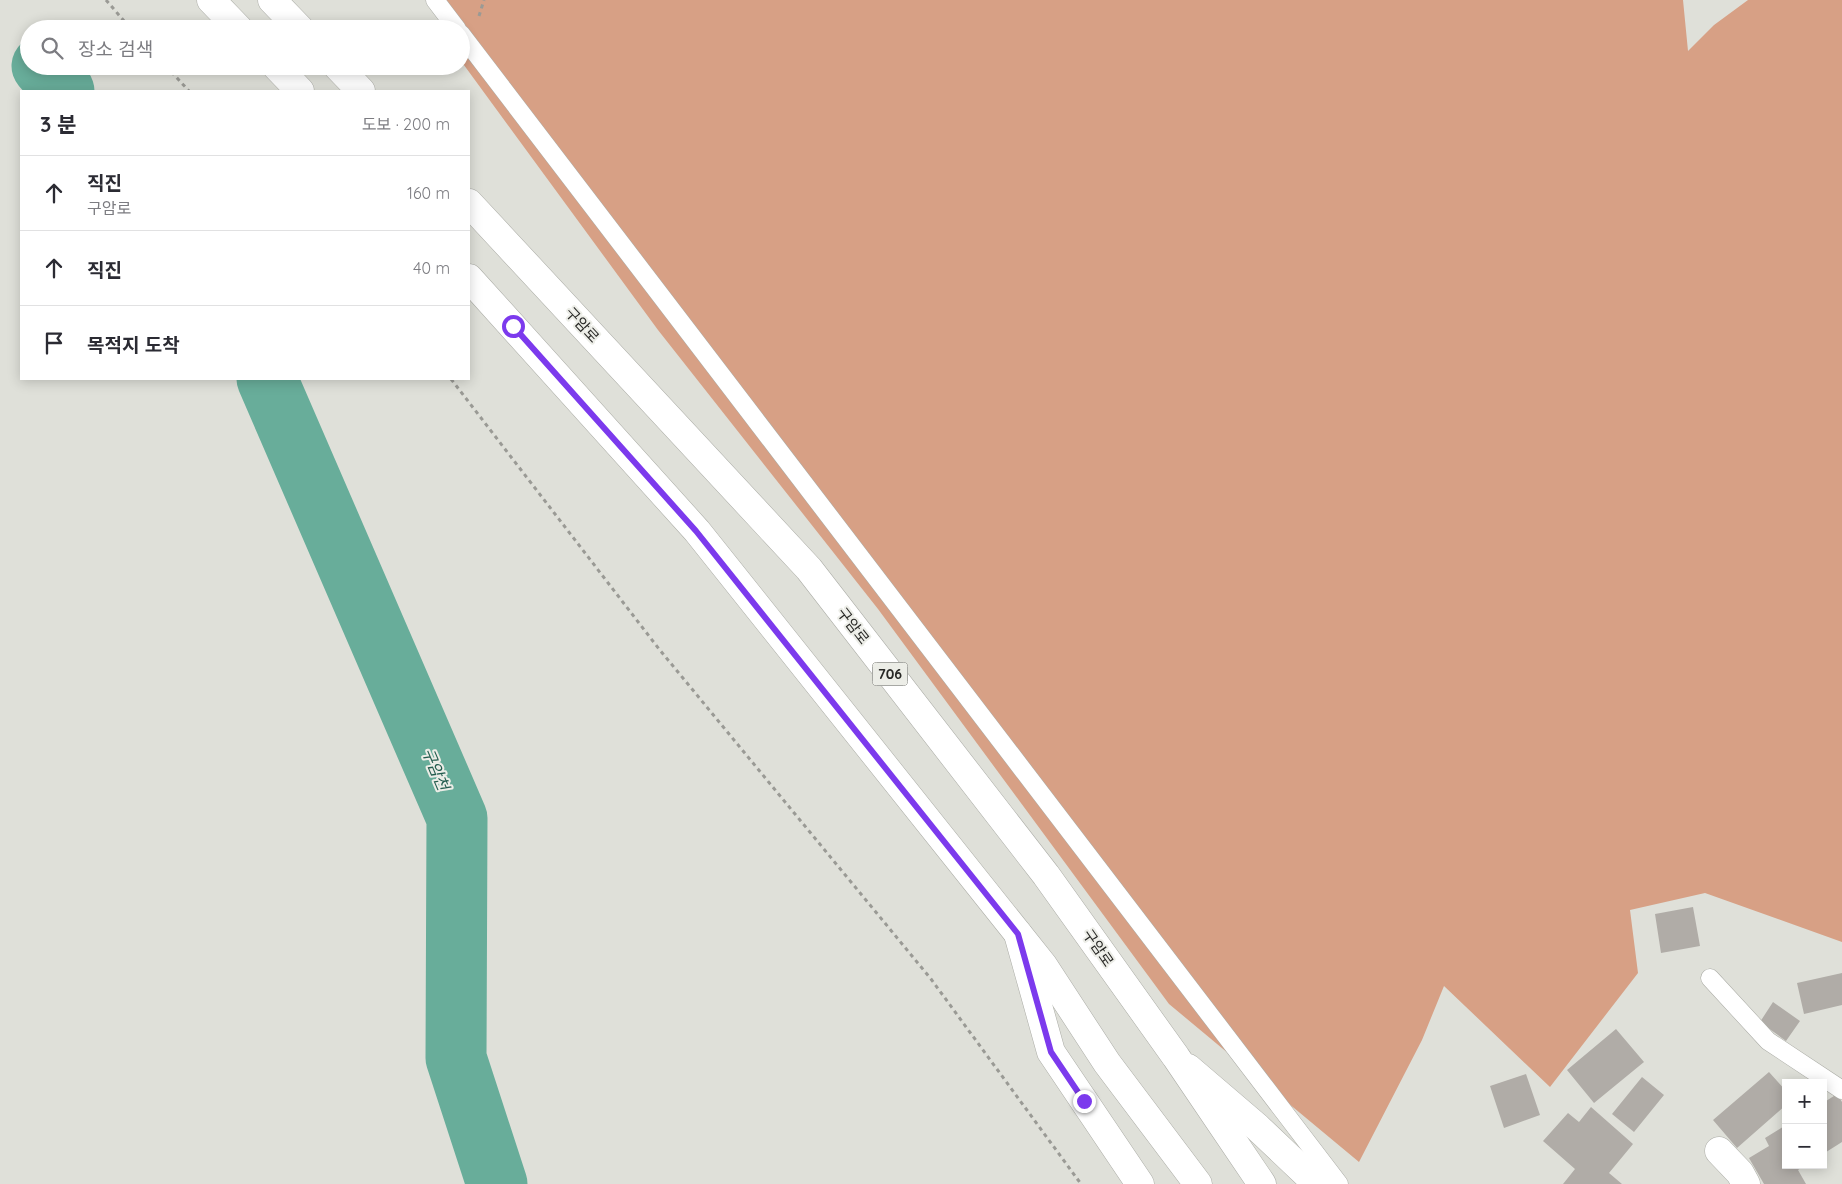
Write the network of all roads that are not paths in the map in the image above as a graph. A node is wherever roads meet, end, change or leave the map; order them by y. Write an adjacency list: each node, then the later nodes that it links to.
1 (211, 0): 4 (main road)
2 (272, 0): 5 (main road)
3 (435, 0): 6 (lane)
4 (230, 20)
5 (291, 20)
6 (450, 20)
7 (470, 46): 23 (lane)
8 (285, 75): 10 (main road)
9 (346, 75): 11 (main road)
10 (299, 90)
11 (360, 90)
12 (470, 204): 16 (main road, 구암로 / 706)
13 (470, 279): 14 (main road)
14 (1018, 934): 19 (main road); 20 (main road)
15 (1710, 978): 17 (lane)
16 (1176, 1057): 21 (main road, 구암로 / 706); 22 (main road)
17 (1842, 1090)
18 (1719, 1151): 24 (main road)
19 (1140, 1184)
20 (1198, 1184)
21 (1262, 1184)
22 (1317, 1184)
23 (1339, 1184)
24 (1746, 1184)

